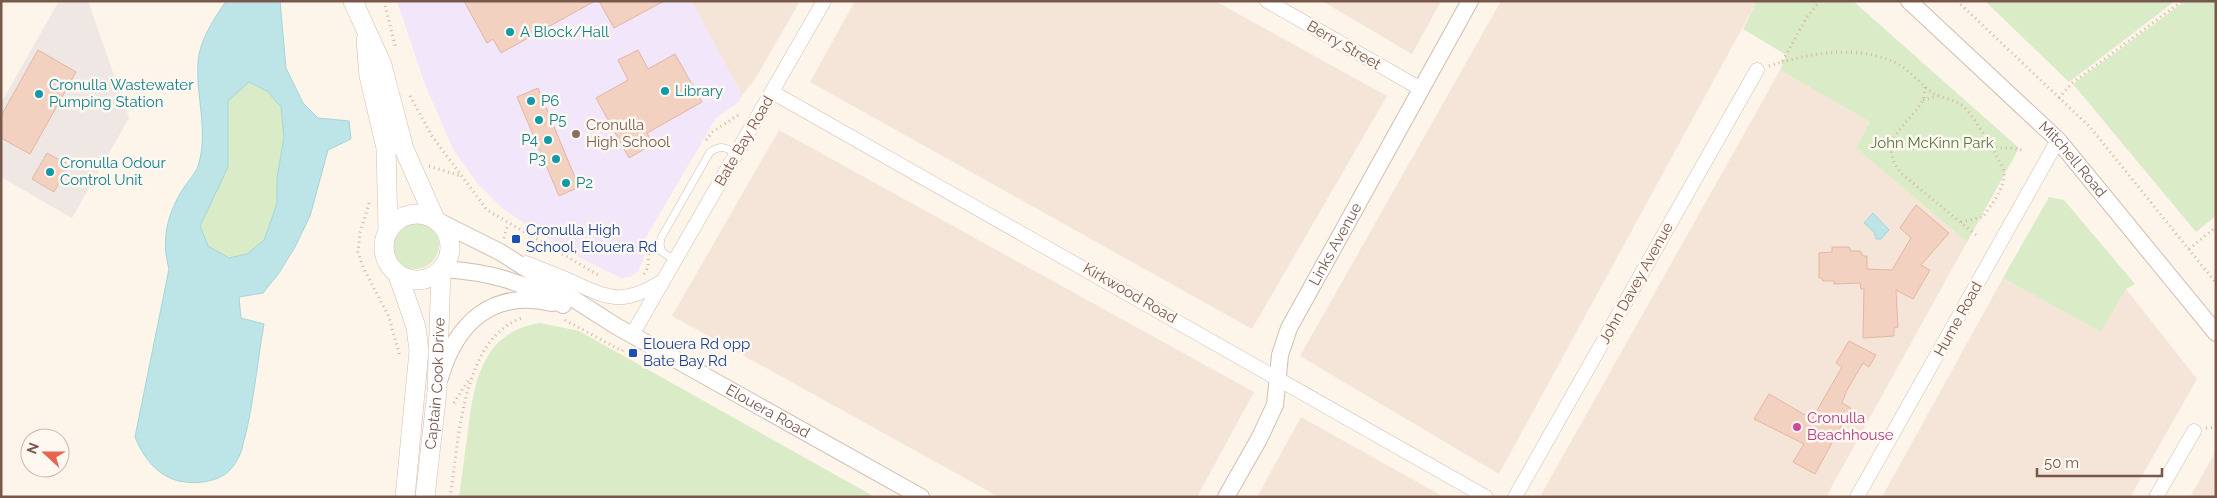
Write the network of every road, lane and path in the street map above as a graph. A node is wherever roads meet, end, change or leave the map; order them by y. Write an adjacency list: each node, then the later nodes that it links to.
1 (353, 1): 10 (main road)
2 (384, 1): 11 (path)
3 (824, 1): 17 (street, Bate Bay Road)
4 (1267, 1): 15 (street, Berry Street)
5 (1470, 1): 15 (street, Links Avenue)
6 (1820, 1): 12 (path)
7 (1910, 1): 22 (street, Mitchell Road)
8 (1957, 1): 19 (path)
9 (2182, 1): 19 (path)
10 (366, 31): 29 (main road); 32 (main road)
11 (396, 52)
12 (1782, 62): 13 (path); 14 (path)
13 (1757, 70): 58 (street, John Davey Avenue)
14 (1925, 87): 18 (path); 20 (path)
15 (1421, 89): 49 (street, Links Avenue)
16 (406, 90): 28 (path)
17 (772, 92): 26 (street, Bate Bay Road); 49 (street, Kirkwood Road)
18 (1938, 96): 20 (path); 24 (path)
19 (2059, 98): 35 (path)
20 (1923, 100): 30 (path)
21 (744, 110): 23 (path)
22 (2058, 140): 47 (street, Mitchell Road); 59 (street, Hume Road)
23 (706, 141)
24 (1992, 145): 25 (path); 30 (path)
25 (2025, 151)
26 (736, 153): 37 (street, Bate Bay Road); 37 (lane)
27 (428, 165): 28 (path)
28 (462, 176): 40 (path)
29 (436, 220): 32 (main road); 36 (street, Elouera Road); 38 (main road)
30 (1960, 222): 33 (path)
31 (2216, 227): 35 (path)
32 (388, 230): 39 (main road)
33 (1976, 235)
34 (649, 246): 41 (path)
35 (2189, 249): 43 (path)
36 (500, 252): 42 (street, Bate Bay Road); 46 (street, Elouera Road)
37 (676, 260): 42 (street, Bate Bay Road)
38 (442, 270): 39 (main road); 44 (street, Elouera Road); 50 (main road, Captain Cook Drive)
39 (398, 275): 52 (main road, Captain Cook Drive)
40 (605, 279)
41 (641, 279)
42 (664, 280): 48 (street, Bate Bay Road)
43 (2216, 282)
44 (564, 312): 46 (street, Elouera Road); 48 (path); 50 (street)
45 (526, 317): 54 (path)
46 (616, 326): 48 (street, Elouera Road)
47 (2216, 333)
48 (632, 335): 55 (street, Elouera Road)
49 (1278, 377): 56 (street, Links Avenue); 57 (street, Kirkwood Road)
50 (437, 391): 53 (main road, Captain Cook Drive)
51 (2194, 431): 60 (street)
52 (405, 497)
53 (425, 497)
54 (450, 497)
55 (921, 497)
56 (1226, 497)
57 (1486, 497)
58 (1515, 497)
59 (1857, 497)
60 (2156, 497)

